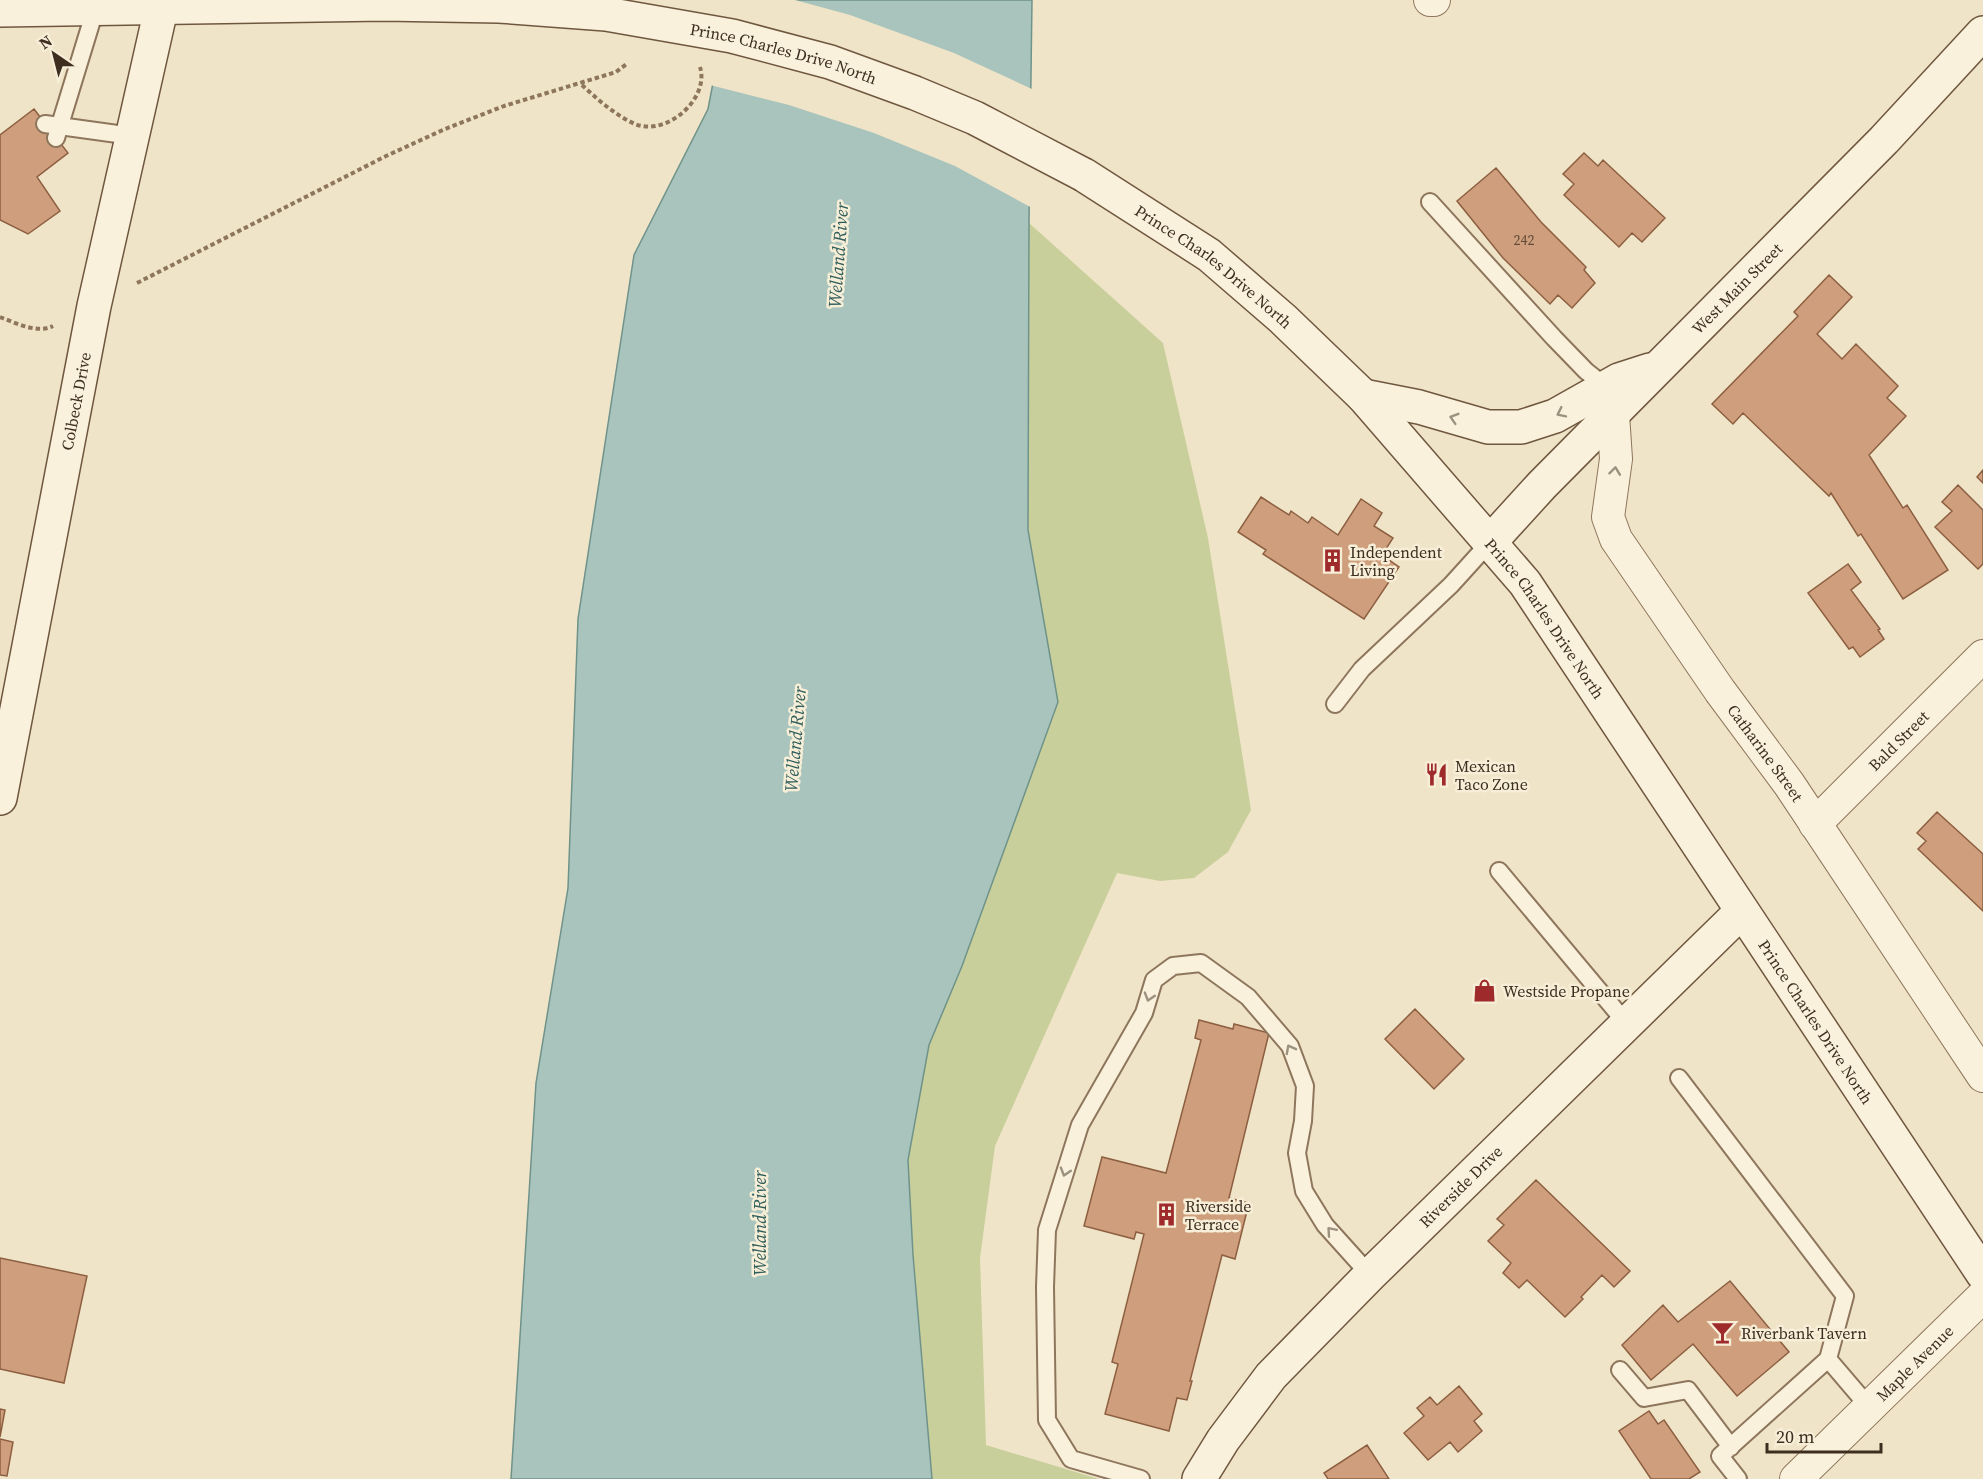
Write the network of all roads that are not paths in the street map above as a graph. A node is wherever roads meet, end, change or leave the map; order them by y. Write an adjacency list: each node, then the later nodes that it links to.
1 (162, 4): 2 (main road, Prince Charles Drive North); 5 (main road, Colbeck Drive); 7 (main road, Prince Charles Drive North, bridge)
2 (96, 7): 3 (main road, Prince Charles Drive North); 5 (lane)
3 (0, 10)
4 (1983, 33): 8 (main road, West Main Street)
5 (132, 136): 12 (main road, Colbeck Drive)
6 (1430, 202): 8 (lane)
7 (1363, 396): 8 (main road, one-way to 7); 9 (main road, Prince Charles Drive North)
8 (1615, 401): 9 (main road, West Main Street); 14 (street, Catharine Street, one-way to 8)
9 (1490, 542): 11 (lane); 16 (main road, Prince Charles Drive North)
10 (1983, 656): 14 (street, Bald Street)
11 (1335, 704)
12 (6, 727): 13 (main road, Colbeck Drive)
13 (0, 798)
14 (1815, 824): 18 (street, Catharine Street)
15 (1498, 871): 17 (lane)
16 (1742, 910): 17 (main road, Riverside Drive); 20 (main road, Prince Charles Drive North)
17 (1627, 1024): 21 (main road, Riverside Drive)
18 (1983, 1076)
19 (1679, 1078): 23 (lane)
20 (1983, 1274)
21 (1370, 1275): 27 (lane, one-way to 27); 28 (main road, Riverside Drive)
22 (1983, 1296): 25 (street, Maple Avenue)
23 (1828, 1359): 25 (lane); 26 (lane)
24 (1620, 1370): 26 (lane)
25 (1869, 1407): 30 (street, Maple Avenue)
26 (1731, 1447): 29 (lane)
27 (1141, 1479)
28 (1199, 1479)
29 (1738, 1479)
30 (1796, 1479)

